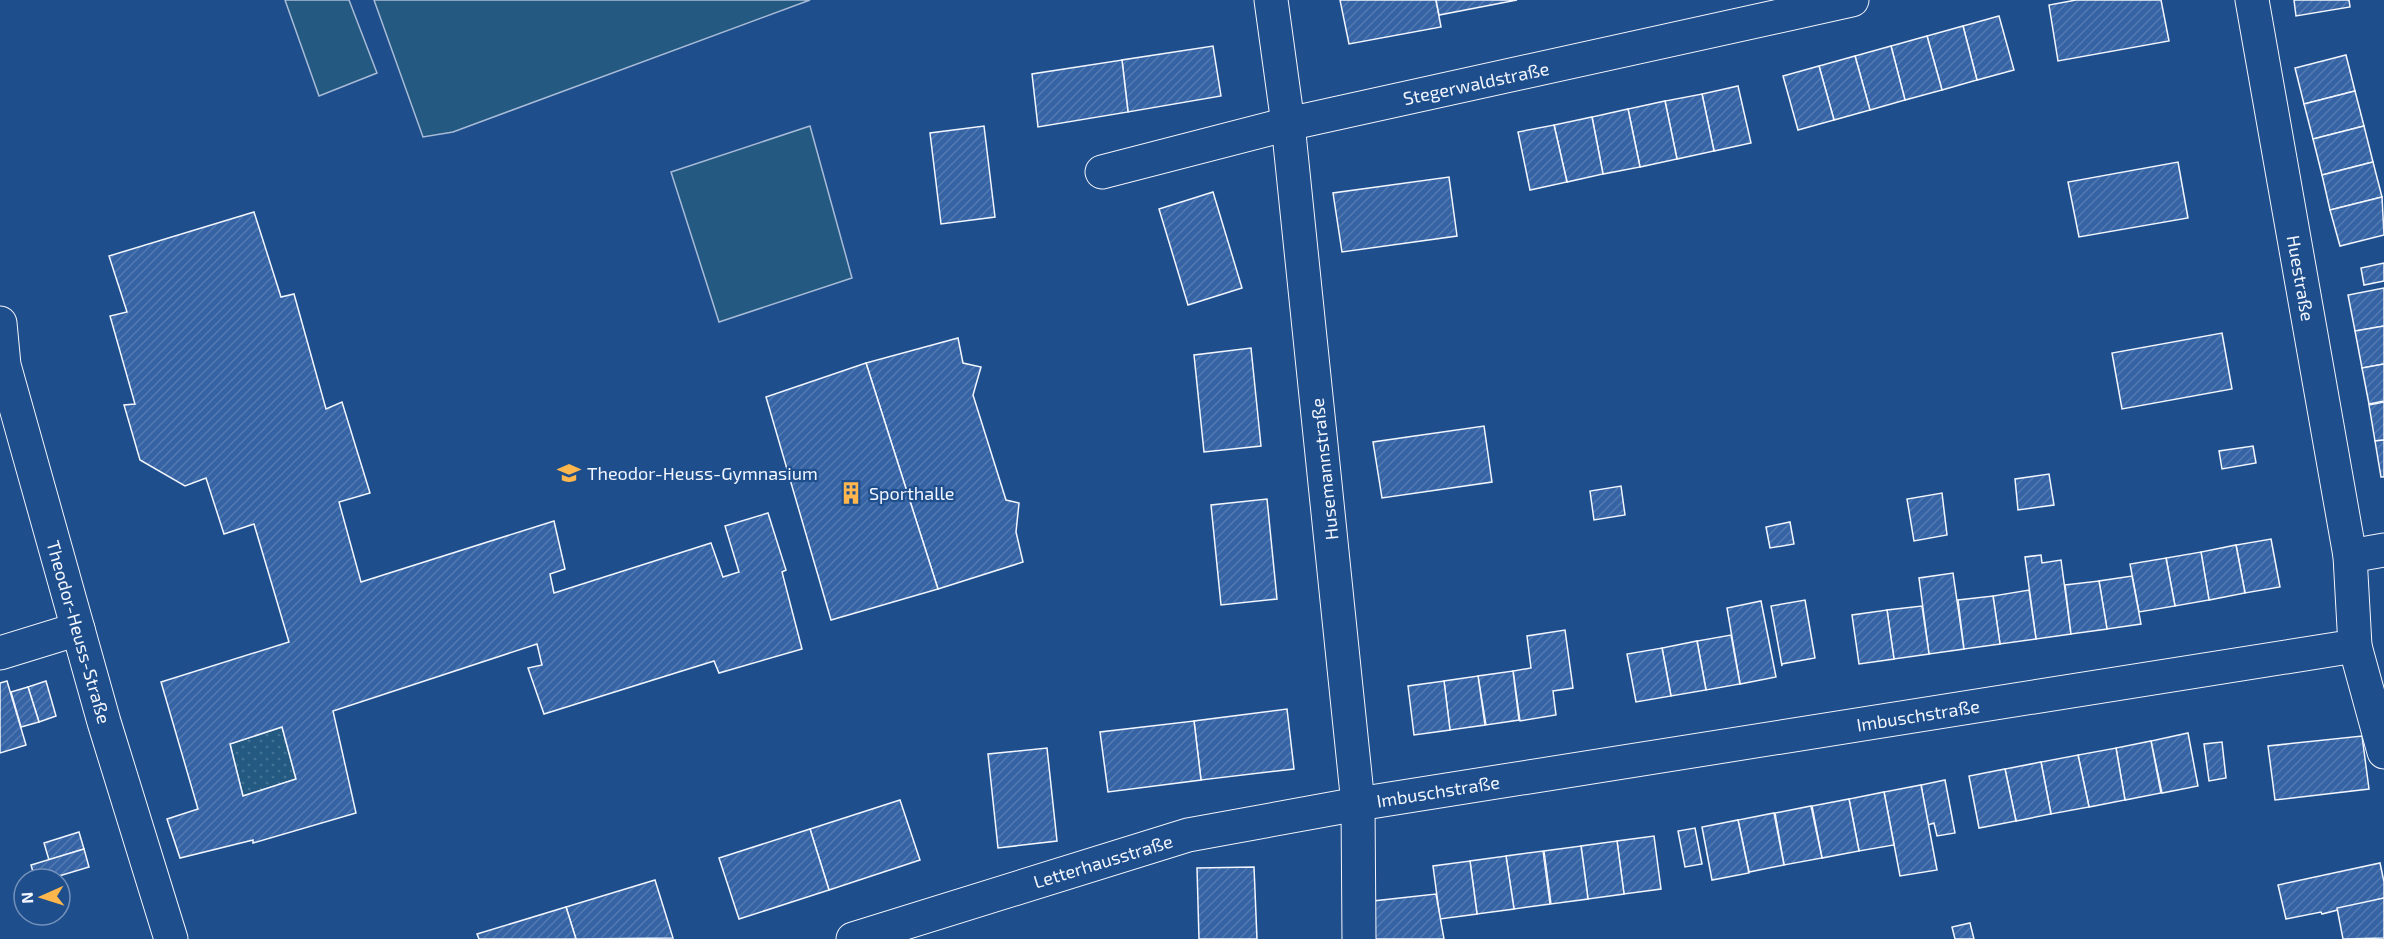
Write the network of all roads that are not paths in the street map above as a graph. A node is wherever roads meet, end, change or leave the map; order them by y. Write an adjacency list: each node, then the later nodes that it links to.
1 (1271, 0): 4 (street, Husemannstraße)
2 (1852, 0): 4 (street, Stegerwaldstraße)
3 (2252, 0): 9 (street, Huestraße)
4 (1288, 124): 5 (street, Stegerwaldstraße); 14 (street, Husemannstraße)
5 (1102, 172)
6 (0, 322): 7 (street, Theodor-Heuss-Straße)
7 (2, 366): 10 (street, Theodor-Heuss-Straße)
8 (2384, 550): 9 (street)
9 (2350, 556): 11 (street)
10 (78, 629): 12 (street); 15 (street, Theodor-Heuss-Straße)
11 (2355, 646): 13 (street); 14 (street, Imbuschstraße)
12 (0, 653)
13 (2384, 752)
14 (1358, 804): 16 (street, Letterhausstraße); 17 (street, Husemannstraße)
15 (171, 939)
16 (853, 939)
17 (1359, 939)

